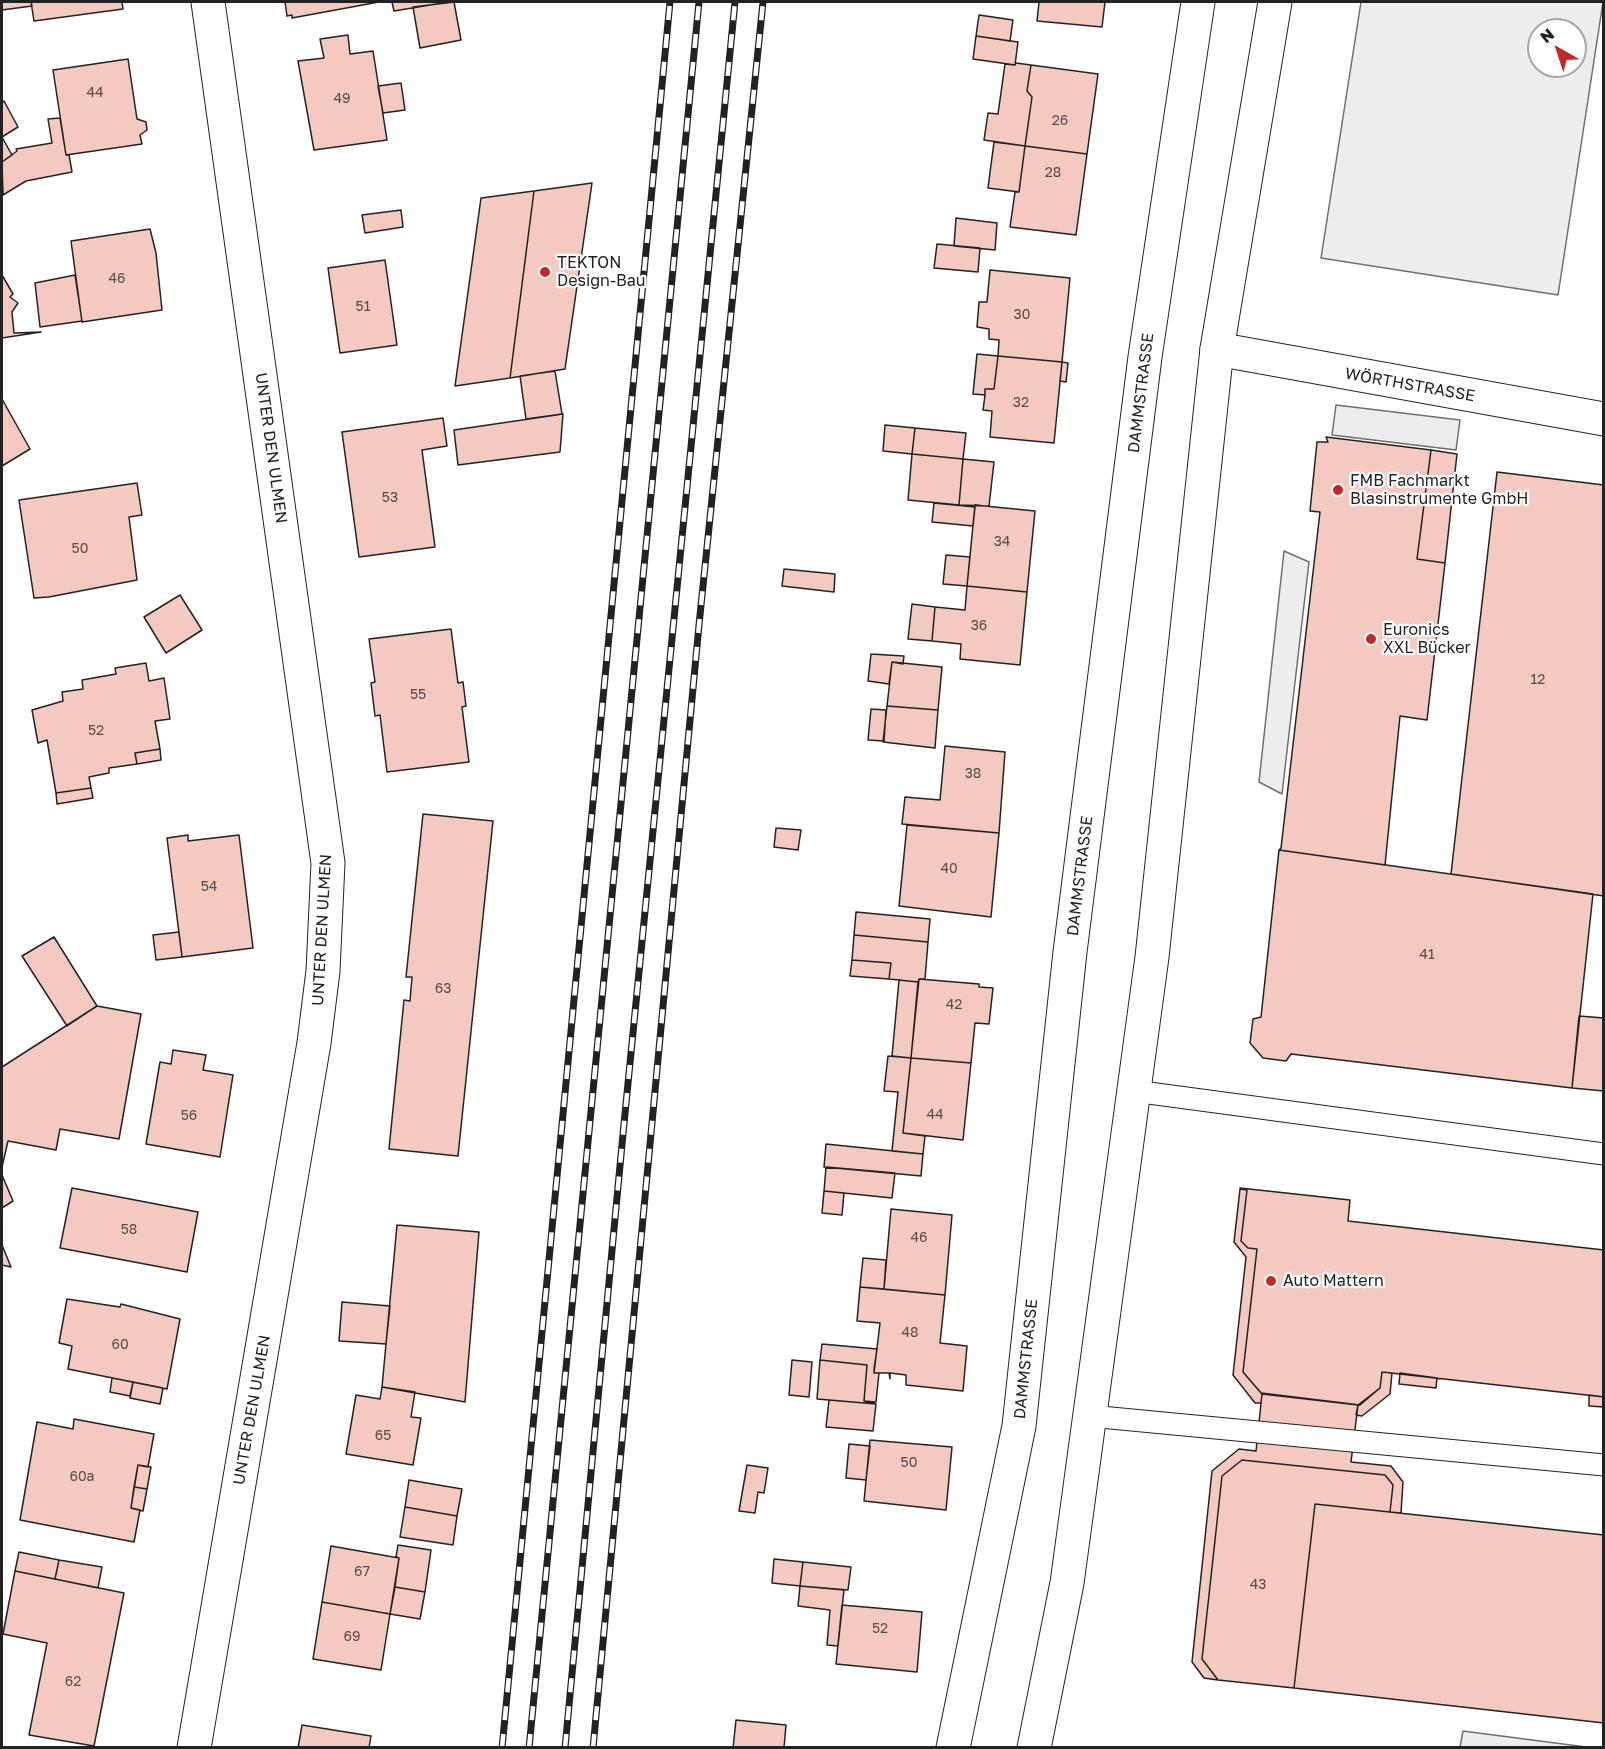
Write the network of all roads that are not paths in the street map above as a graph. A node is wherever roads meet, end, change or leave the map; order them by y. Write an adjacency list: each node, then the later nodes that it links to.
1 (208, 2): 10 (street, UNTER DEN ULMEN)
2 (1198, 2): 11 (street, DAMMSTRASSE)
3 (1275, 2): 4 (street)
4 (1217, 350): 5 (street, WÖRTHSTRASSE); 6 (street)
5 (1604, 419)
6 (1134, 1091): 7 (lane); 8 (street)
7 (1604, 1154)
8 (1090, 1416): 9 (lane); 12 (street)
9 (1604, 1465)
10 (194, 1748)
11 (953, 1748)
12 (1034, 1748)

